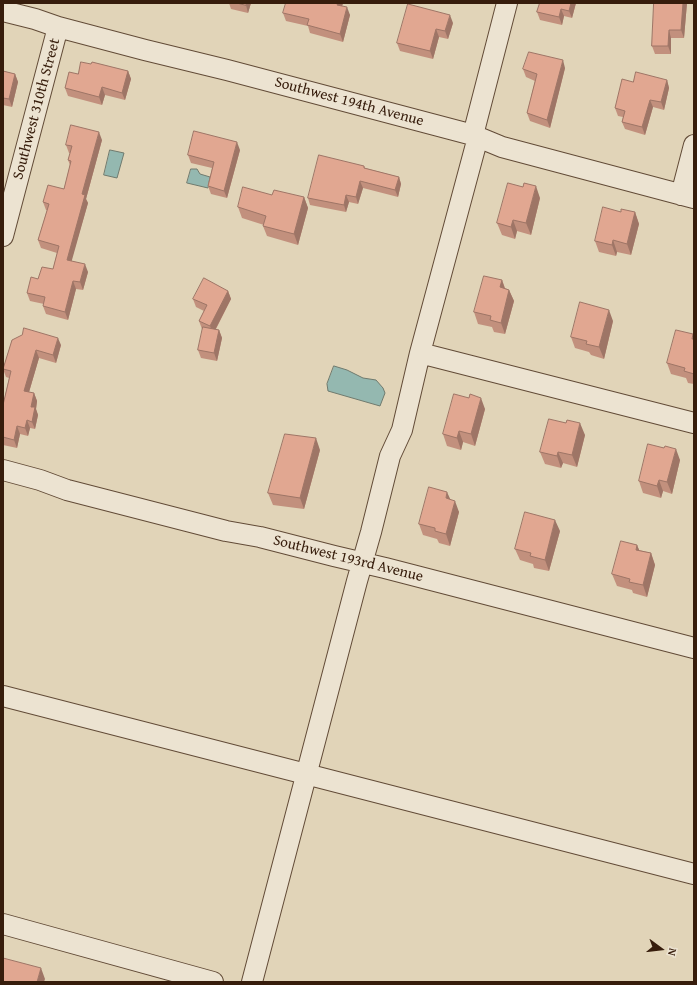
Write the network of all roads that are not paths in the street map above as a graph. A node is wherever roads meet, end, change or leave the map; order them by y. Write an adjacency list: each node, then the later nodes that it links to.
1 (507, 3): 4 (street)
2 (3, 11): 3 (street, Southwest 194th Avenue)
3 (58, 27): 4 (street, Southwest 194th Avenue); 7 (street, Southwest 310th Street)
4 (476, 136): 6 (street, Southwest 194th Avenue); 8 (street)
5 (694, 145): 6 (street)
6 (688, 197)
7 (3, 236)
8 (420, 353): 9 (street); 11 (street)
9 (694, 423)
10 (3, 470): 11 (street, Southwest 193rd Avenue)
11 (362, 562): 12 (street, Southwest 193rd Avenue); 14 (street)
12 (694, 648)
13 (3, 696): 14 (street)
14 (306, 774): 15 (street); 18 (street)
15 (694, 874)
16 (3, 924): 17 (street)
17 (213, 982)
18 (252, 982)

